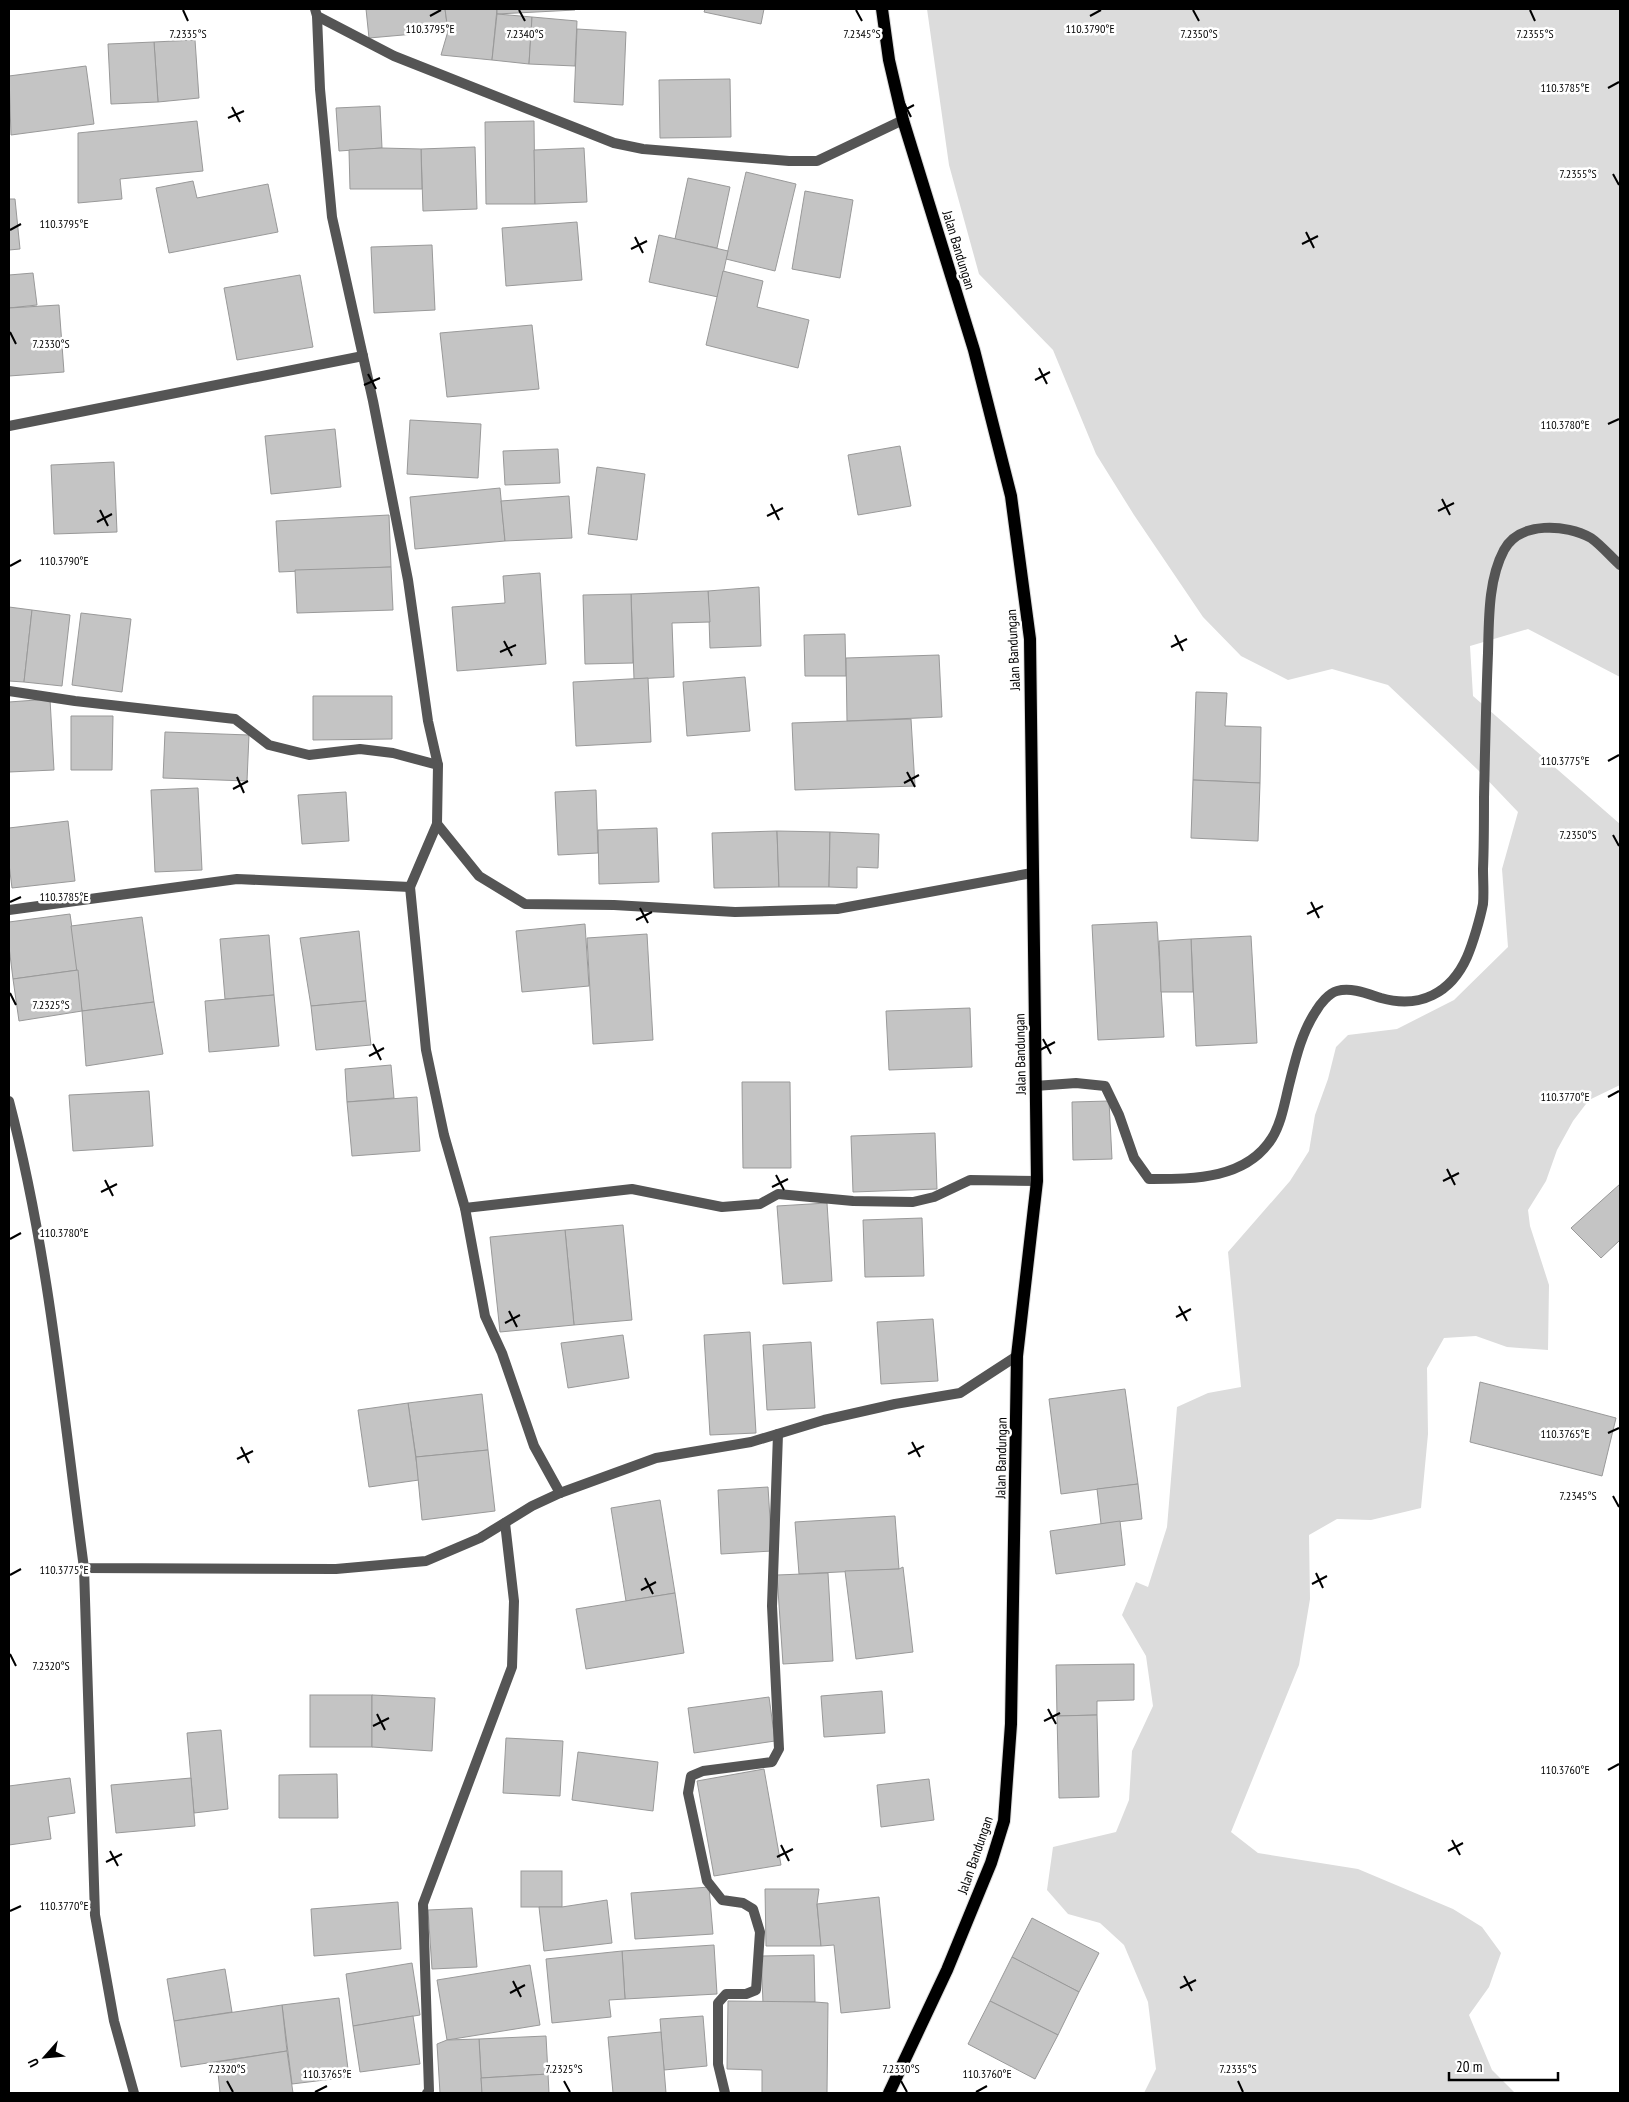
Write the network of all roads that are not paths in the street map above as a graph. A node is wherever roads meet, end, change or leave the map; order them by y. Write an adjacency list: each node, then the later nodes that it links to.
1 (882, 9): 3 (main road, Jalan Bandungan)
2 (316, 12): 3 (street); 4 (street)
3 (904, 120): 10 (main road, Jalan Bandungan)
4 (363, 356): 5 (street); 8 (street)
5 (9, 426)
6 (1620, 566): 13 (street)
7 (9, 691): 8 (street)
8 (438, 766): 9 (street)
9 (437, 824): 10 (street); 11 (street)
10 (1032, 873): 13 (main road, Jalan Bandungan)
11 (410, 887): 12 (street); 16 (street)
12 (9, 910)
13 (1035, 1086): 15 (main road, Jalan Bandungan)
14 (9, 1102): 21 (street)
15 (1036, 1181): 16 (street); 17 (main road, Jalan Bandungan)
16 (465, 1208): 19 (street)
17 (1017, 1356): 18 (street); 25 (main road, Jalan Bandungan)
18 (778, 1434): 19 (street); 24 (street)
19 (560, 1493): 20 (street)
20 (505, 1523): 21 (street); 23 (street)
21 (84, 1568): 22 (street)
22 (134, 2093)
23 (427, 2093)
24 (725, 2093)
25 (889, 2093)

